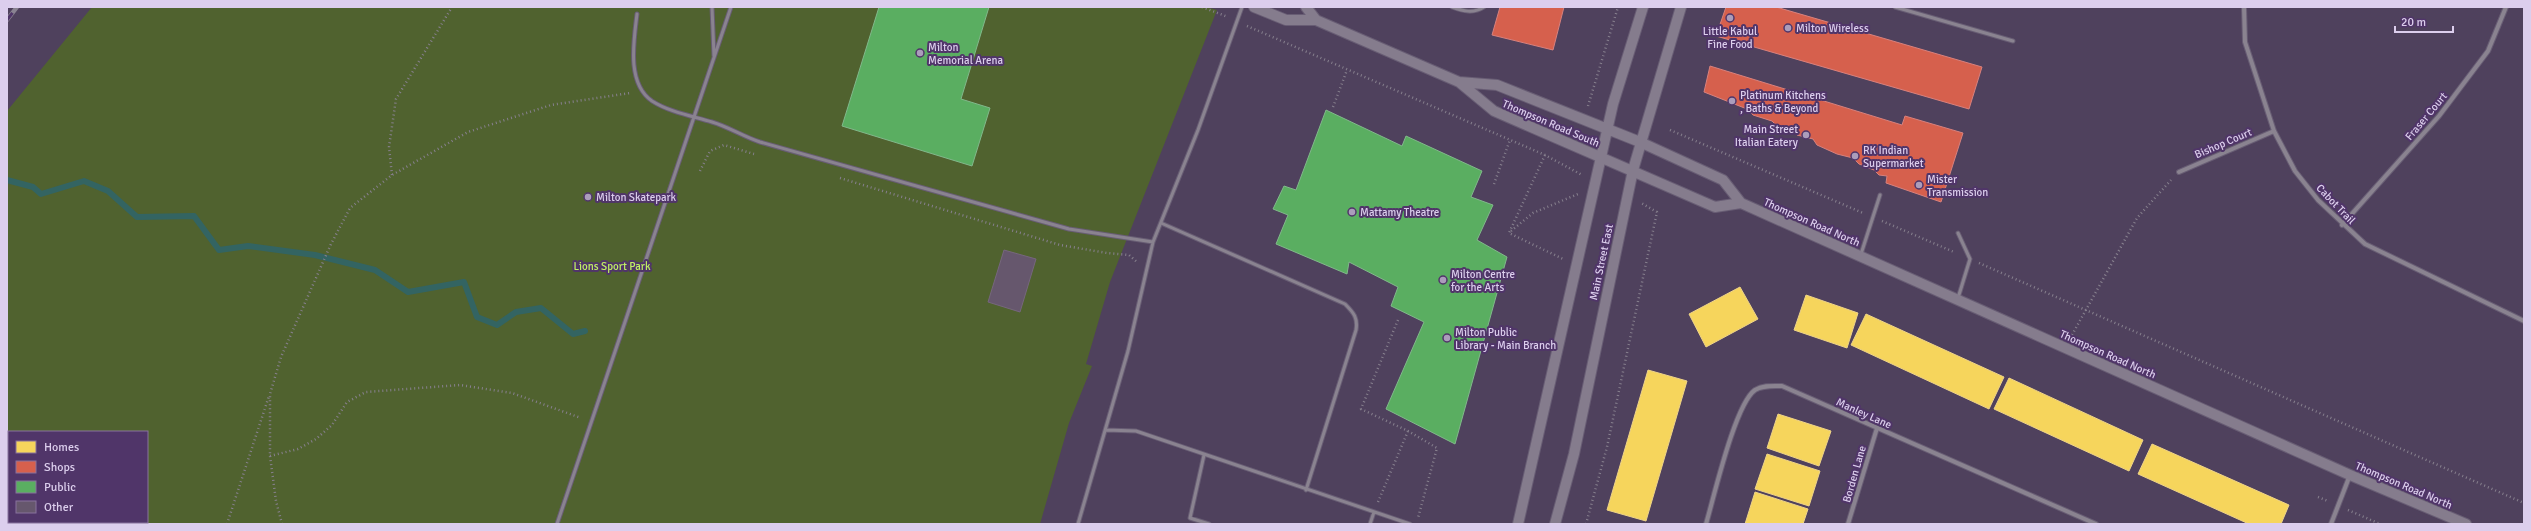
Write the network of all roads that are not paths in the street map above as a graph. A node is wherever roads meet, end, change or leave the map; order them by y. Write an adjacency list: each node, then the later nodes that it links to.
1 (712, 7): 16 (lane)
2 (731, 7): 16 (lane)
3 (1242, 7): 28 (lane)
4 (1254, 7): 14 (main road, Thompson Road South)
5 (1306, 7): 14 (main road, Thompson Road South)
6 (1452, 7): 7 (lane)
7 (1484, 7)
8 (1643, 7): 19 (main road, Main Street East)
9 (1681, 7): 22 (main road, Main Street East)
10 (1895, 7): 15 (lane)
11 (2244, 7): 20 (street, Cabot Trail)
12 (2506, 7): 29 (street, Fraser Court)
13 (637, 14): 18 (lane)
14 (1316, 20): 17 (main road, Thompson Road South)
15 (2013, 40)
16 (714, 58): 18 (lane)
17 (1459, 82): 19 (main road, Thompson Road South); 23 (main road, Thompson Road South)
18 (694, 117): 31 (lane); 41 (lane)
19 (1608, 129): 21 (main road, Thompson Road South); 23 (main road, Main Street East)
20 (2274, 131): 25 (street, Bishop Court); 29 (street, Cabot Trail)
21 (1625, 136): 22 (main road, Thompson Road North)
22 (1640, 142): 24 (main road, Main Street East); 27 (main road, Thompson Road North)
23 (1601, 157): 24 (main road, Thompson Road South); 46 (main road, Main Street East)
24 (1633, 170): 27 (main road); 47 (main road, Main Street East)
25 (2178, 172)
26 (1880, 195): 32 (lane)
27 (1741, 203): 32 (main road, Thompson Road North)
28 (1161, 223): 31 (lane); 39 (lane)
29 (2342, 225): 34 (street, Cabot Trail)
30 (1958, 233): 33 (lane)
31 (1153, 242): 36 (lane)
32 (1860, 256): 33 (main road, Thompson Road North)
33 (1958, 300): 38 (main road, Thompson Road North)
34 (2524, 321)
35 (1876, 428): 48 (street, Manley Lane); 49 (street, Borden Lane); 50 (street, Manley Lane)
36 (1106, 430): 37 (lane); 42 (lane)
37 (1204, 455): 39 (lane); 43 (lane)
38 (2350, 475): 51 (street); 52 (main road, Thompson Road North)
39 (1306, 490): 40 (lane)
40 (1374, 512): 44 (lane); 45 (lane)
41 (557, 524)
42 (1078, 524)
43 (1209, 524)
44 (1370, 524)
45 (1410, 524)
46 (1518, 524)
47 (1555, 524)
48 (1706, 524)
49 (1848, 524)
50 (2096, 524)
51 (2331, 524)
52 (2466, 524)

